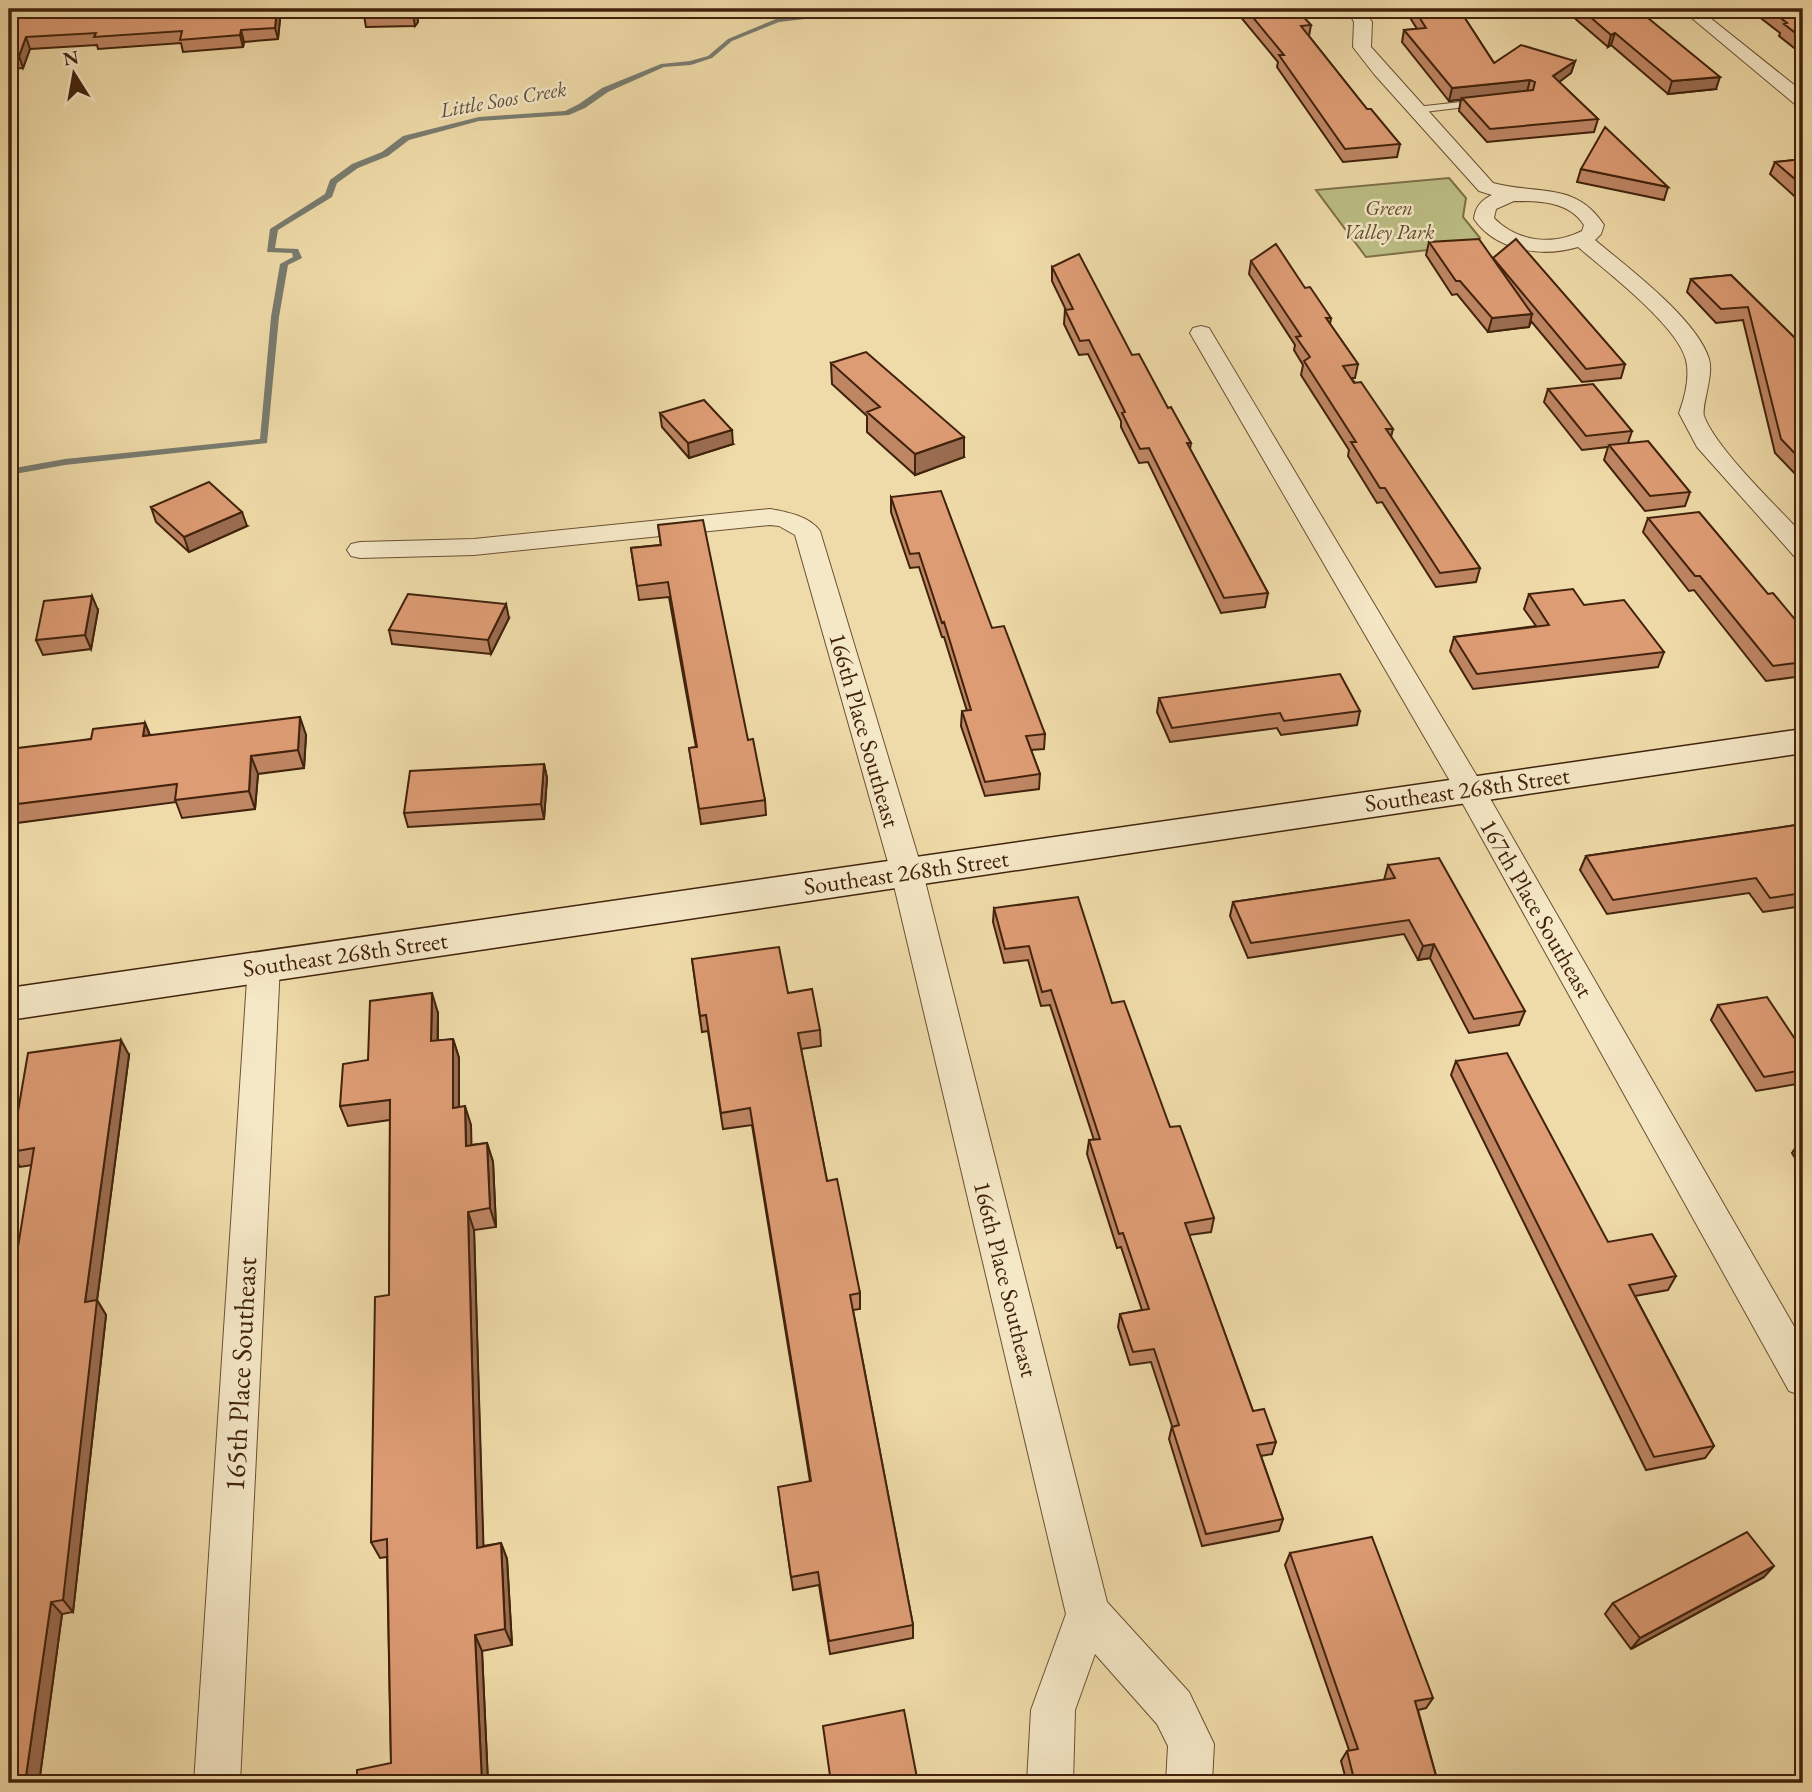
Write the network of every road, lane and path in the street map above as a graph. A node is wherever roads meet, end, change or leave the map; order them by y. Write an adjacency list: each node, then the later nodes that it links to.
1 (1355, 9): 5 (street)
2 (1689, 9): 3 (street)
3 (1803, 101)
4 (1485, 103): 5 (lane)
5 (1416, 110): 6 (street)
6 (1513, 195): 7 (street); 7 (street)
7 (1582, 240): 9 (street)
8 (1201, 333): 12 (street, 167th Place Southeast)
9 (1798, 538)
10 (360, 550): 13 (street, 166th Place Southeast)
11 (1803, 741): 12 (street, Southeast 268th Street)
12 (1469, 788): 13 (street, Southeast 268th Street); 16 (street, 167th Place Southeast)
13 (907, 873): 14 (street, Southeast 268th Street); 17 (street, 166th Place Southeast)
14 (264, 965): 15 (street, Southeast 268th Street); 18 (street, 165th Place Southeast)
15 (9, 1004)
16 (1803, 1378)
17 (1088, 1614): 19 (street); 20 (street, 166th Place Southeast)
18 (217, 1783)
19 (1050, 1783)
20 (1189, 1783)

